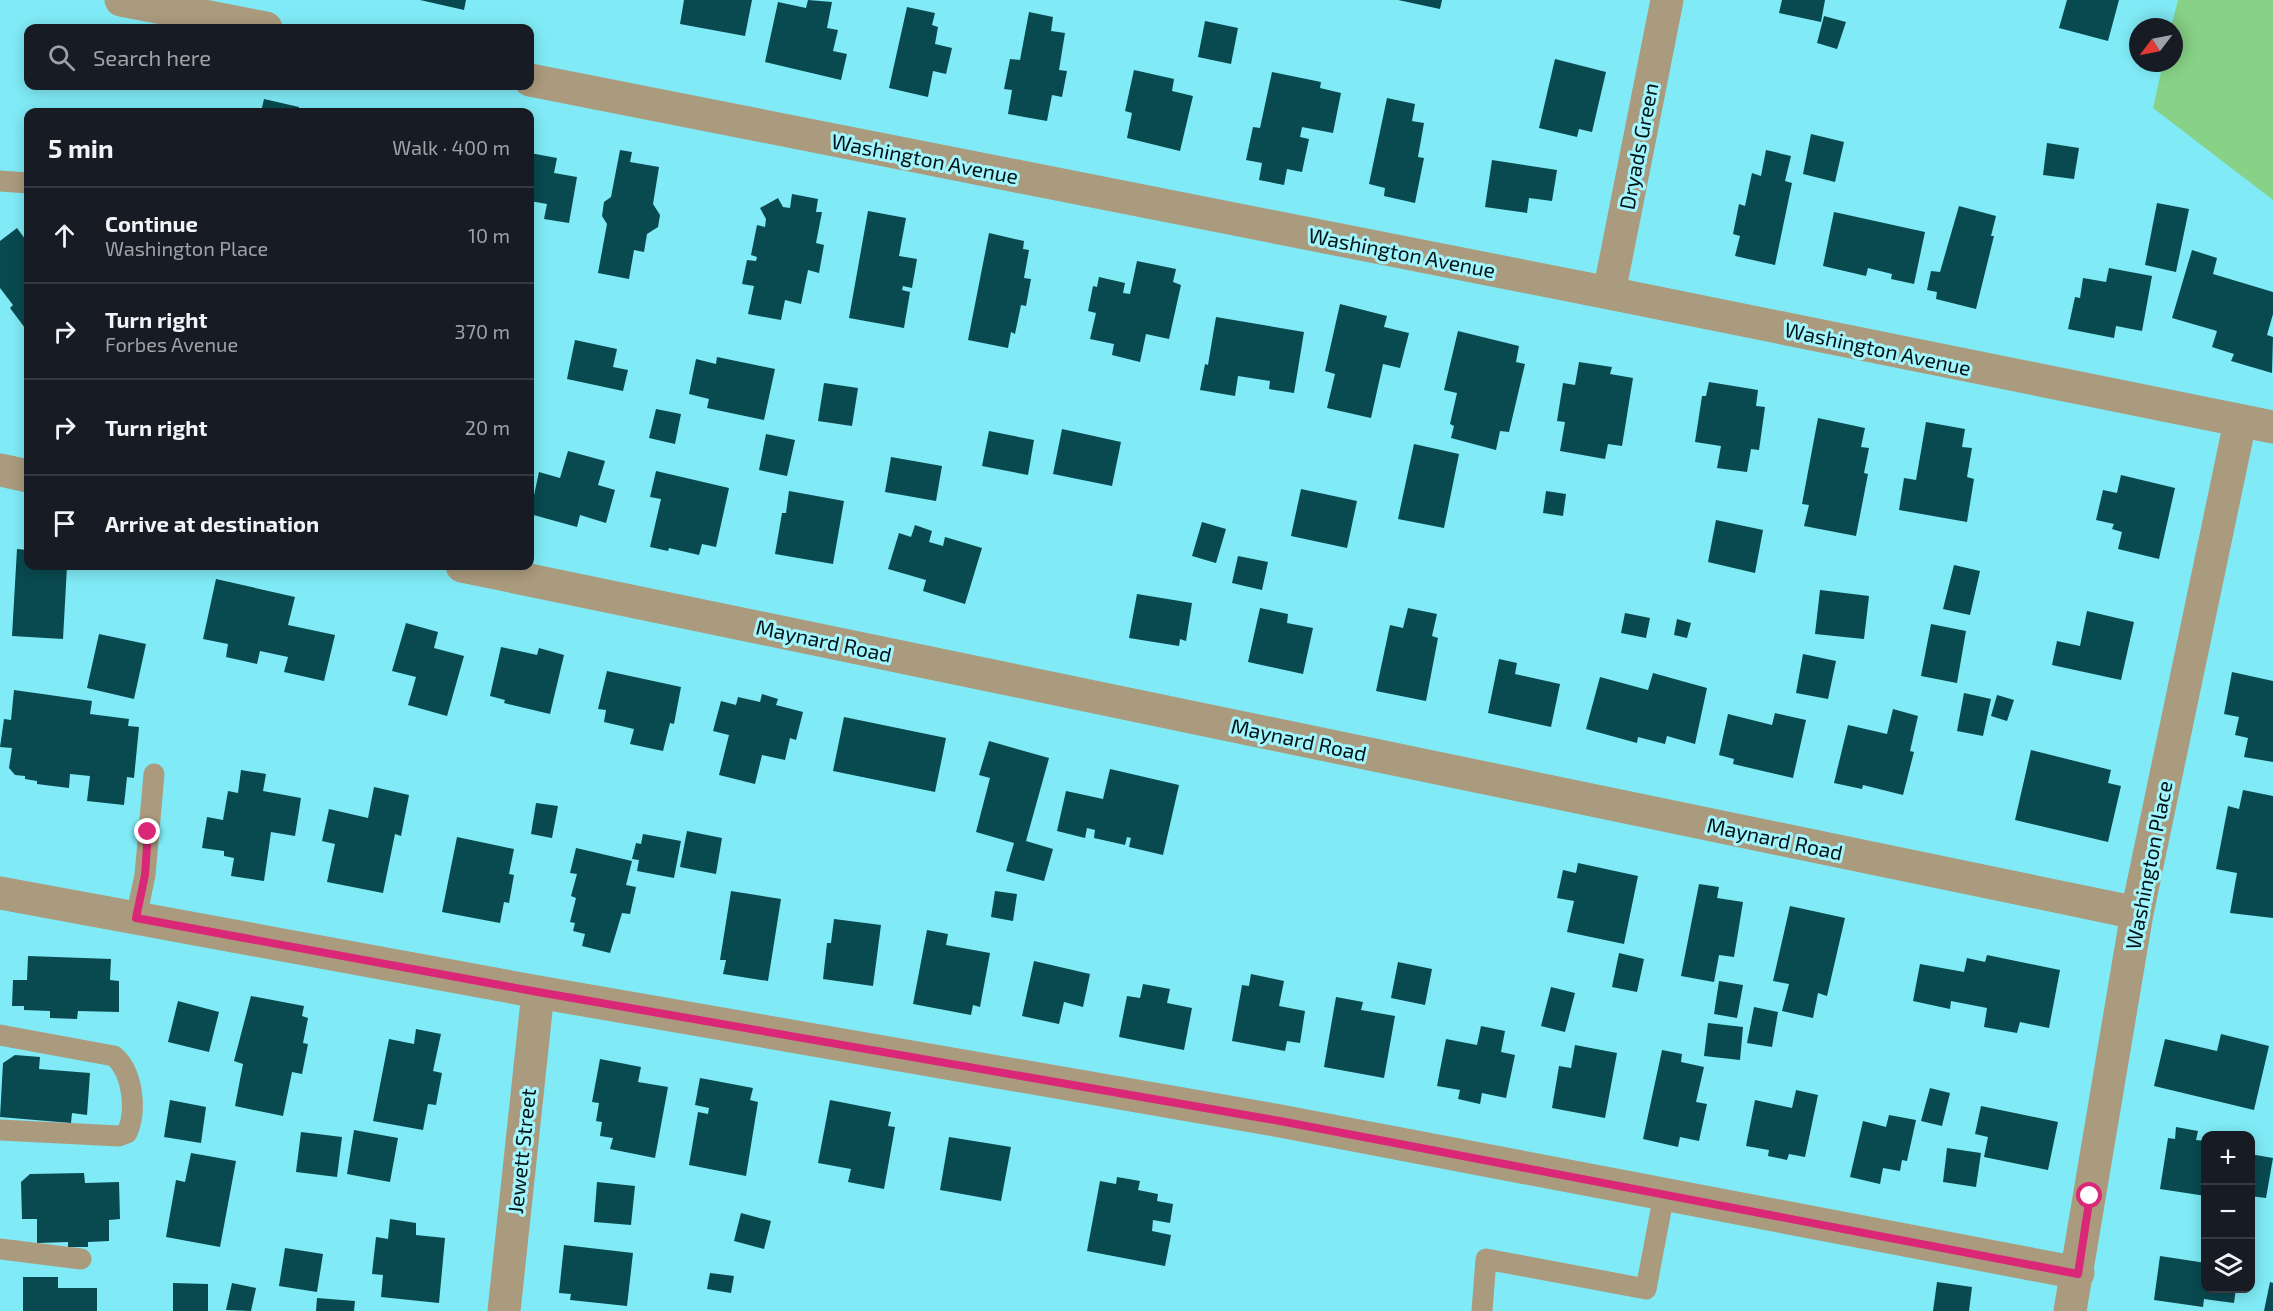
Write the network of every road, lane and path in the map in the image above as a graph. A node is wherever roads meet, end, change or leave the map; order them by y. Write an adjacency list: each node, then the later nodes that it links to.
1 (121, 0): 3 (street)
2 (1667, 0): 7 (street, Dryads Green)
3 (245, 24)
4 (534, 81): 7 (street, Washington Avenue)
5 (0, 181): 6 (lane)
6 (24, 183)
7 (1609, 293): 8 (street, Washington Avenue)
8 (2240, 422): 9 (street, Washington Avenue); 15 (street, Washington Place)
9 (2273, 427)
10 (0, 470): 11 (street)
11 (24, 475)
12 (481, 570): 15 (street, Maynard Road)
13 (154, 774): 16 (lane)
14 (0, 893): 16 (street)
15 (2137, 913): 23 (street, Washington Place)
16 (136, 918): 17 (street)
17 (538, 992): 20 (street); 24 (street, Jewett Street)
18 (0, 1035): 19 (lane)
19 (1, 1130)
20 (1664, 1194): 23 (street); 25 (lane)
21 (0, 1249): 22 (lane)
22 (81, 1259)
23 (2078, 1274): 26 (street, Washington Place)
24 (504, 1311)
25 (1482, 1311)
26 (2070, 1311)

